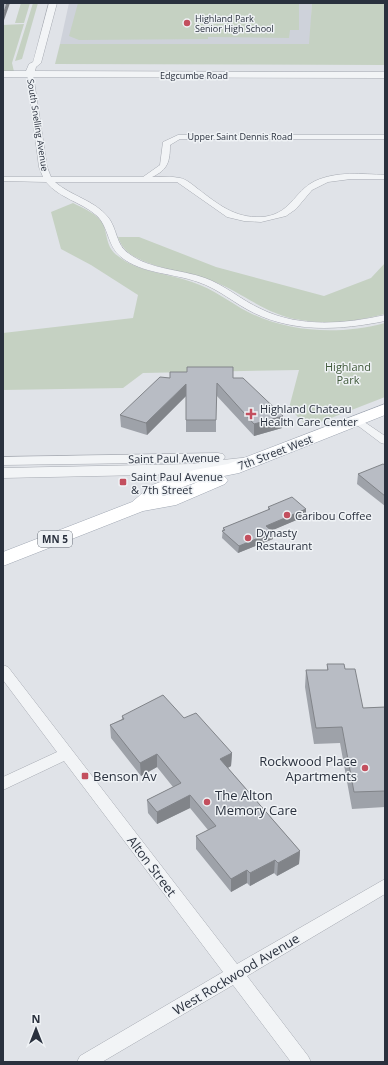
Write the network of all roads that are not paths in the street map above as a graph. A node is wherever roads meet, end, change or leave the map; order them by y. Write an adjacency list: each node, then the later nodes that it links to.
1 (46, 3): 5 (street, South Snelling Avenue)
2 (53, 3): 5 (street, South Snelling Avenue)
3 (3, 66): 5 (street, Edgcumbe Road)
4 (385, 67): 5 (street, Edgcumbe Road)
5 (31, 70): 6 (street, Edgcumbe Road); 7 (street, Edgcumbe Road); 12 (street, South Snelling Avenue)
6 (3, 74)
7 (385, 75)
8 (385, 137): 9 (street, Upper Saint Dennis Road)
9 (171, 168): 13 (street); 14 (street)
10 (385, 177): 14 (street)
11 (3, 179): 12 (street)
12 (49, 179): 13 (street); 15 (street, South Snelling Avenue)
13 (144, 179): 14 (street)
14 (189, 184)
15 (385, 318)
16 (385, 409): 17 (main road, 7th Street West / MN 5)
17 (357, 420): 18 (street); 19 (main road, 7th Street West / MN 5)
18 (385, 441)
19 (257, 460): 20 (street, Saint Paul Avenue); 21 (street, Saint Paul Avenue); 22 (main road, 7th Street West / MN 5)
20 (3, 461)
21 (3, 473)
22 (3, 559)
23 (3, 670): 24 (street, Alton Street)
24 (66, 754): 25 (street); 27 (street, Alton Street)
25 (3, 784)
26 (385, 886): 27 (street, West Rockwood Avenue)
27 (235, 974): 28 (street, West Rockwood Avenue); 29 (street, Alton Street)
28 (86, 1062)
29 (302, 1062)

